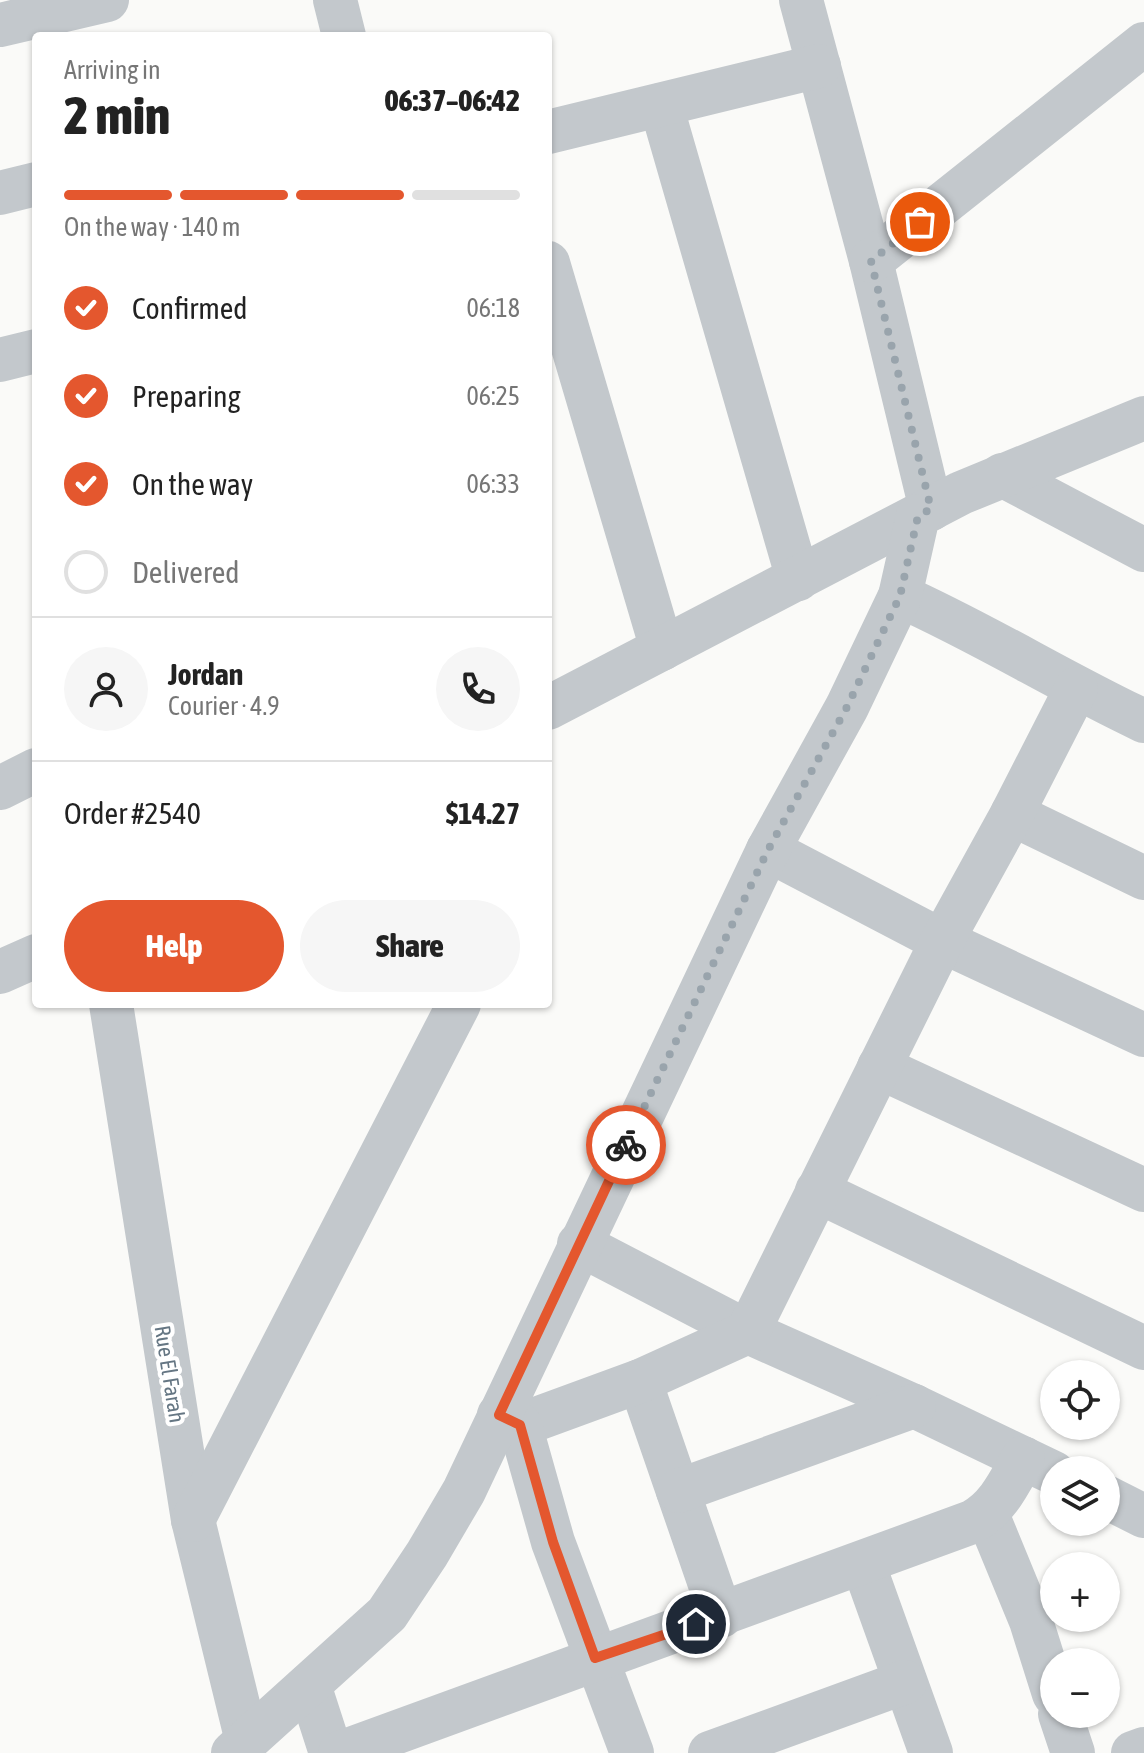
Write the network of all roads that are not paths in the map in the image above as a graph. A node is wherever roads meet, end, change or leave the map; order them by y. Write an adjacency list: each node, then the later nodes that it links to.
1 (107, 0): 4 (street)
2 (335, 0): 5 (street)
3 (801, 0): 7 (street)
4 (0, 25)
5 (343, 32)
6 (1144, 44): 12 (street)
7 (819, 66): 8 (street); 12 (street)
8 (661, 105): 9 (street); 20 (street)
9 (552, 131)
10 (32, 185): 11 (street)
11 (0, 193)
12 (871, 261): 18 (street)
13 (552, 277): 22 (street)
14 (32, 352): 15 (street)
15 (0, 360)
16 (1144, 418): 17 (street)
17 (1002, 475): 18 (street); 19 (street)
18 (924, 513): 20 (street); 21 (street)
19 (1144, 550)
20 (798, 579): 22 (street)
21 (900, 596): 23 (street); 29 (street)
22 (662, 649): 24 (street)
23 (1076, 689): 25 (street); 28 (street)
24 (552, 706)
25 (1144, 721)
26 (32, 772): 27 (street)
27 (0, 788)
28 (1012, 814): 30 (street); 31 (street)
29 (768, 850): 31 (street); 40 (street)
30 (1144, 878)
31 (942, 941): 36 (street); 37 (street)
32 (32, 958): 33 (street)
33 (0, 972)
34 (112, 1008): 51 (street, Rue El Farah)
35 (457, 1008): 51 (street)
36 (1144, 1035)
37 (879, 1067): 38 (street); 39 (street)
38 (1144, 1190)
39 (817, 1191): 41 (street); 42 (street)
40 (579, 1244): 41 (street); 45 (street)
41 (748, 1332): 43 (street); 44 (street)
42 (1144, 1348)
43 (640, 1381): 45 (street); 47 (street)
44 (914, 1406): 46 (street); 47 (street)
45 (510, 1420): 55 (street); 57 (street)
46 (1039, 1466): 49 (street)
47 (678, 1491): 53 (street)
48 (1120, 1504): 50 (street)
49 (987, 1514): 52 (street); 54 (street)
50 (1144, 1516)
51 (193, 1520): 59 (street, Rue El Farah)
52 (863, 1563): 53 (street); 56 (street)
53 (721, 1616): 55 (street)
54 (1040, 1650)
55 (595, 1658): 62 (street); 63 (street)
56 (905, 1682): 64 (street); 65 (street)
57 (309, 1685): 59 (street); 61 (street)
58 (1065, 1728): 66 (street)
59 (240, 1747)
60 (1144, 1749): 67 (street)
61 (331, 1753)
62 (340, 1753)
63 (632, 1753)
64 (710, 1753)
65 (931, 1753)
66 (1073, 1753)
67 (1133, 1753)

